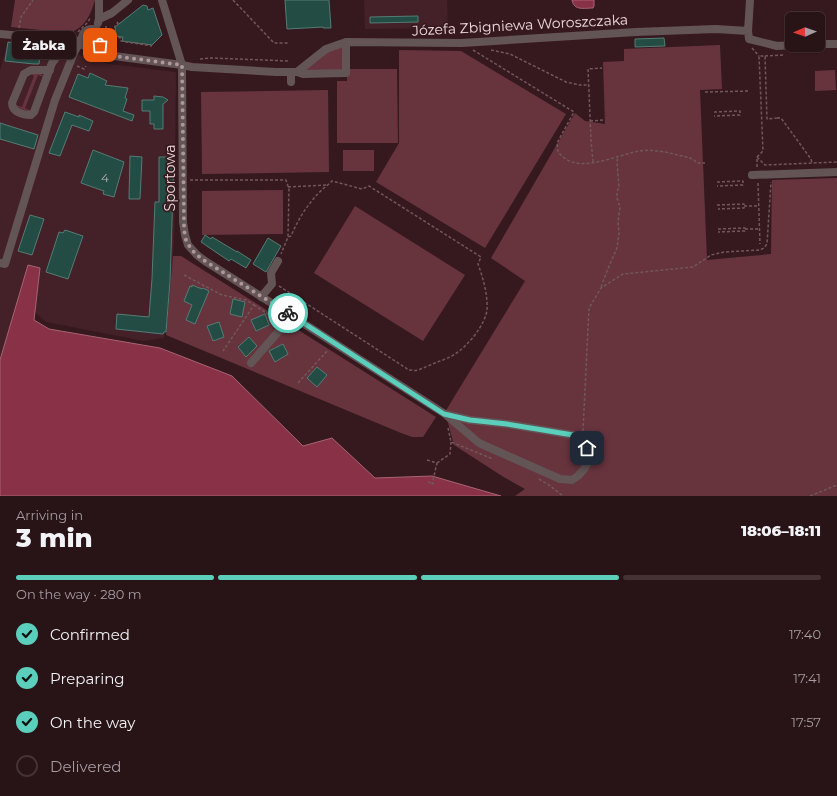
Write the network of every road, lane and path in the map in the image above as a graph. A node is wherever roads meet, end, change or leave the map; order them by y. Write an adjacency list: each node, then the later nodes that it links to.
1 (32, 0): 9 (path)
2 (128, 0): 7 (street)
3 (162, 0): 34 (street, Sportowa)
4 (233, 0): 17 (path)
5 (750, 0): 11 (street)
6 (100, 1): 7 (street)
7 (95, 17): 10 (street); 12 (path)
8 (117, 22): 20 (path)
9 (19, 29)
10 (96, 30): 15 (street); 22 (street)
11 (748, 31): 18 (street, Józefa Zbigniewa Woroszczaka); 24 (street)
12 (77, 33)
13 (0, 34): 14 (street)
14 (65, 40): 15 (street); 37 (street)
15 (82, 42): 22 (street); 75 (street)
16 (346, 42): 18 (street, Józefa Zbigniewa Woroszczaka); 38 (street, Józefa Zbigniewa Woroszczaka); 38 (street)
17 (289, 43)
18 (462, 43): 51 (path)
19 (837, 44): 21 (street)
20 (152, 46)
21 (825, 46)
22 (97, 47): 34 (street)
23 (749, 47): 28 (path)
24 (785, 47)
25 (490, 49): 40 (path)
26 (787, 52): 29 (path)
27 (80, 56): 30 (path)
28 (759, 56): 29 (path); 48 (path)
29 (765, 56): 45 (path)
30 (98, 57)
31 (200, 59): 32 (path)
32 (289, 61)
33 (74, 65): 35 (path)
34 (182, 65): 38 (street); 79 (street, Sportowa)
35 (86, 66)
36 (602, 68): 40 (path)
37 (50, 70): 37 (street)
38 (294, 72): 39 (street)
39 (291, 82)
40 (589, 85): 47 (path)
41 (750, 91): 42 (path)
42 (705, 92)
43 (714, 112): 44 (path)
44 (714, 116)
45 (767, 119): 48 (path); 54 (path)
46 (604, 120): 47 (path)
47 (590, 121): 51 (path)
48 (762, 123): 50 (path)
49 (618, 156): 51 (path); 53 (path); 78 (path)
50 (757, 157): 54 (path); 58 (path)
51 (594, 162)
52 (837, 162): 54 (path)
53 (705, 163)
54 (812, 163): 56 (path)
55 (837, 172): 56 (street)
56 (812, 173): 57 (street)
57 (771, 174): 58 (street); 78 (path)
58 (755, 175): 66 (path)
59 (190, 180): 63 (path)
60 (717, 182): 62 (path)
61 (326, 186): 63 (path); 72 (path); 77 (path)
62 (717, 186)
63 (288, 187): 72 (path)
64 (717, 205): 65 (path)
65 (744, 206): 66 (path); 67 (path)
66 (758, 206): 69 (path)
67 (718, 209)
68 (718, 228): 70 (path)
69 (759, 229): 70 (path); 73 (path)
70 (745, 230): 71 (path)
71 (718, 232)
72 (288, 237): 74 (path)
73 (760, 244)
74 (278, 261): 77 (street)
75 (3, 264)
76 (184, 275): 80 (path)
77 (272, 282): 79 (street)
78 (601, 288): 88 (path)
79 (261, 297): 81 (street, Sportowa)
80 (254, 305): 82 (path); 84 (path)
81 (292, 316): 82 (street); 87 (street, Sportowa)
82 (284, 325): 85 (street)
83 (328, 350): 86 (path)
84 (223, 351)
85 (251, 363)
86 (298, 383)
87 (444, 414): 88 (street); 88 (street)
88 (582, 439)
89 (451, 442): 91 (path)
90 (427, 460): 91 (path)
91 (437, 463): 92 (path)
92 (428, 482)
93 (550, 485): 95 (path)
94 (837, 485): 96 (path)
95 (563, 496)
96 (810, 496)

